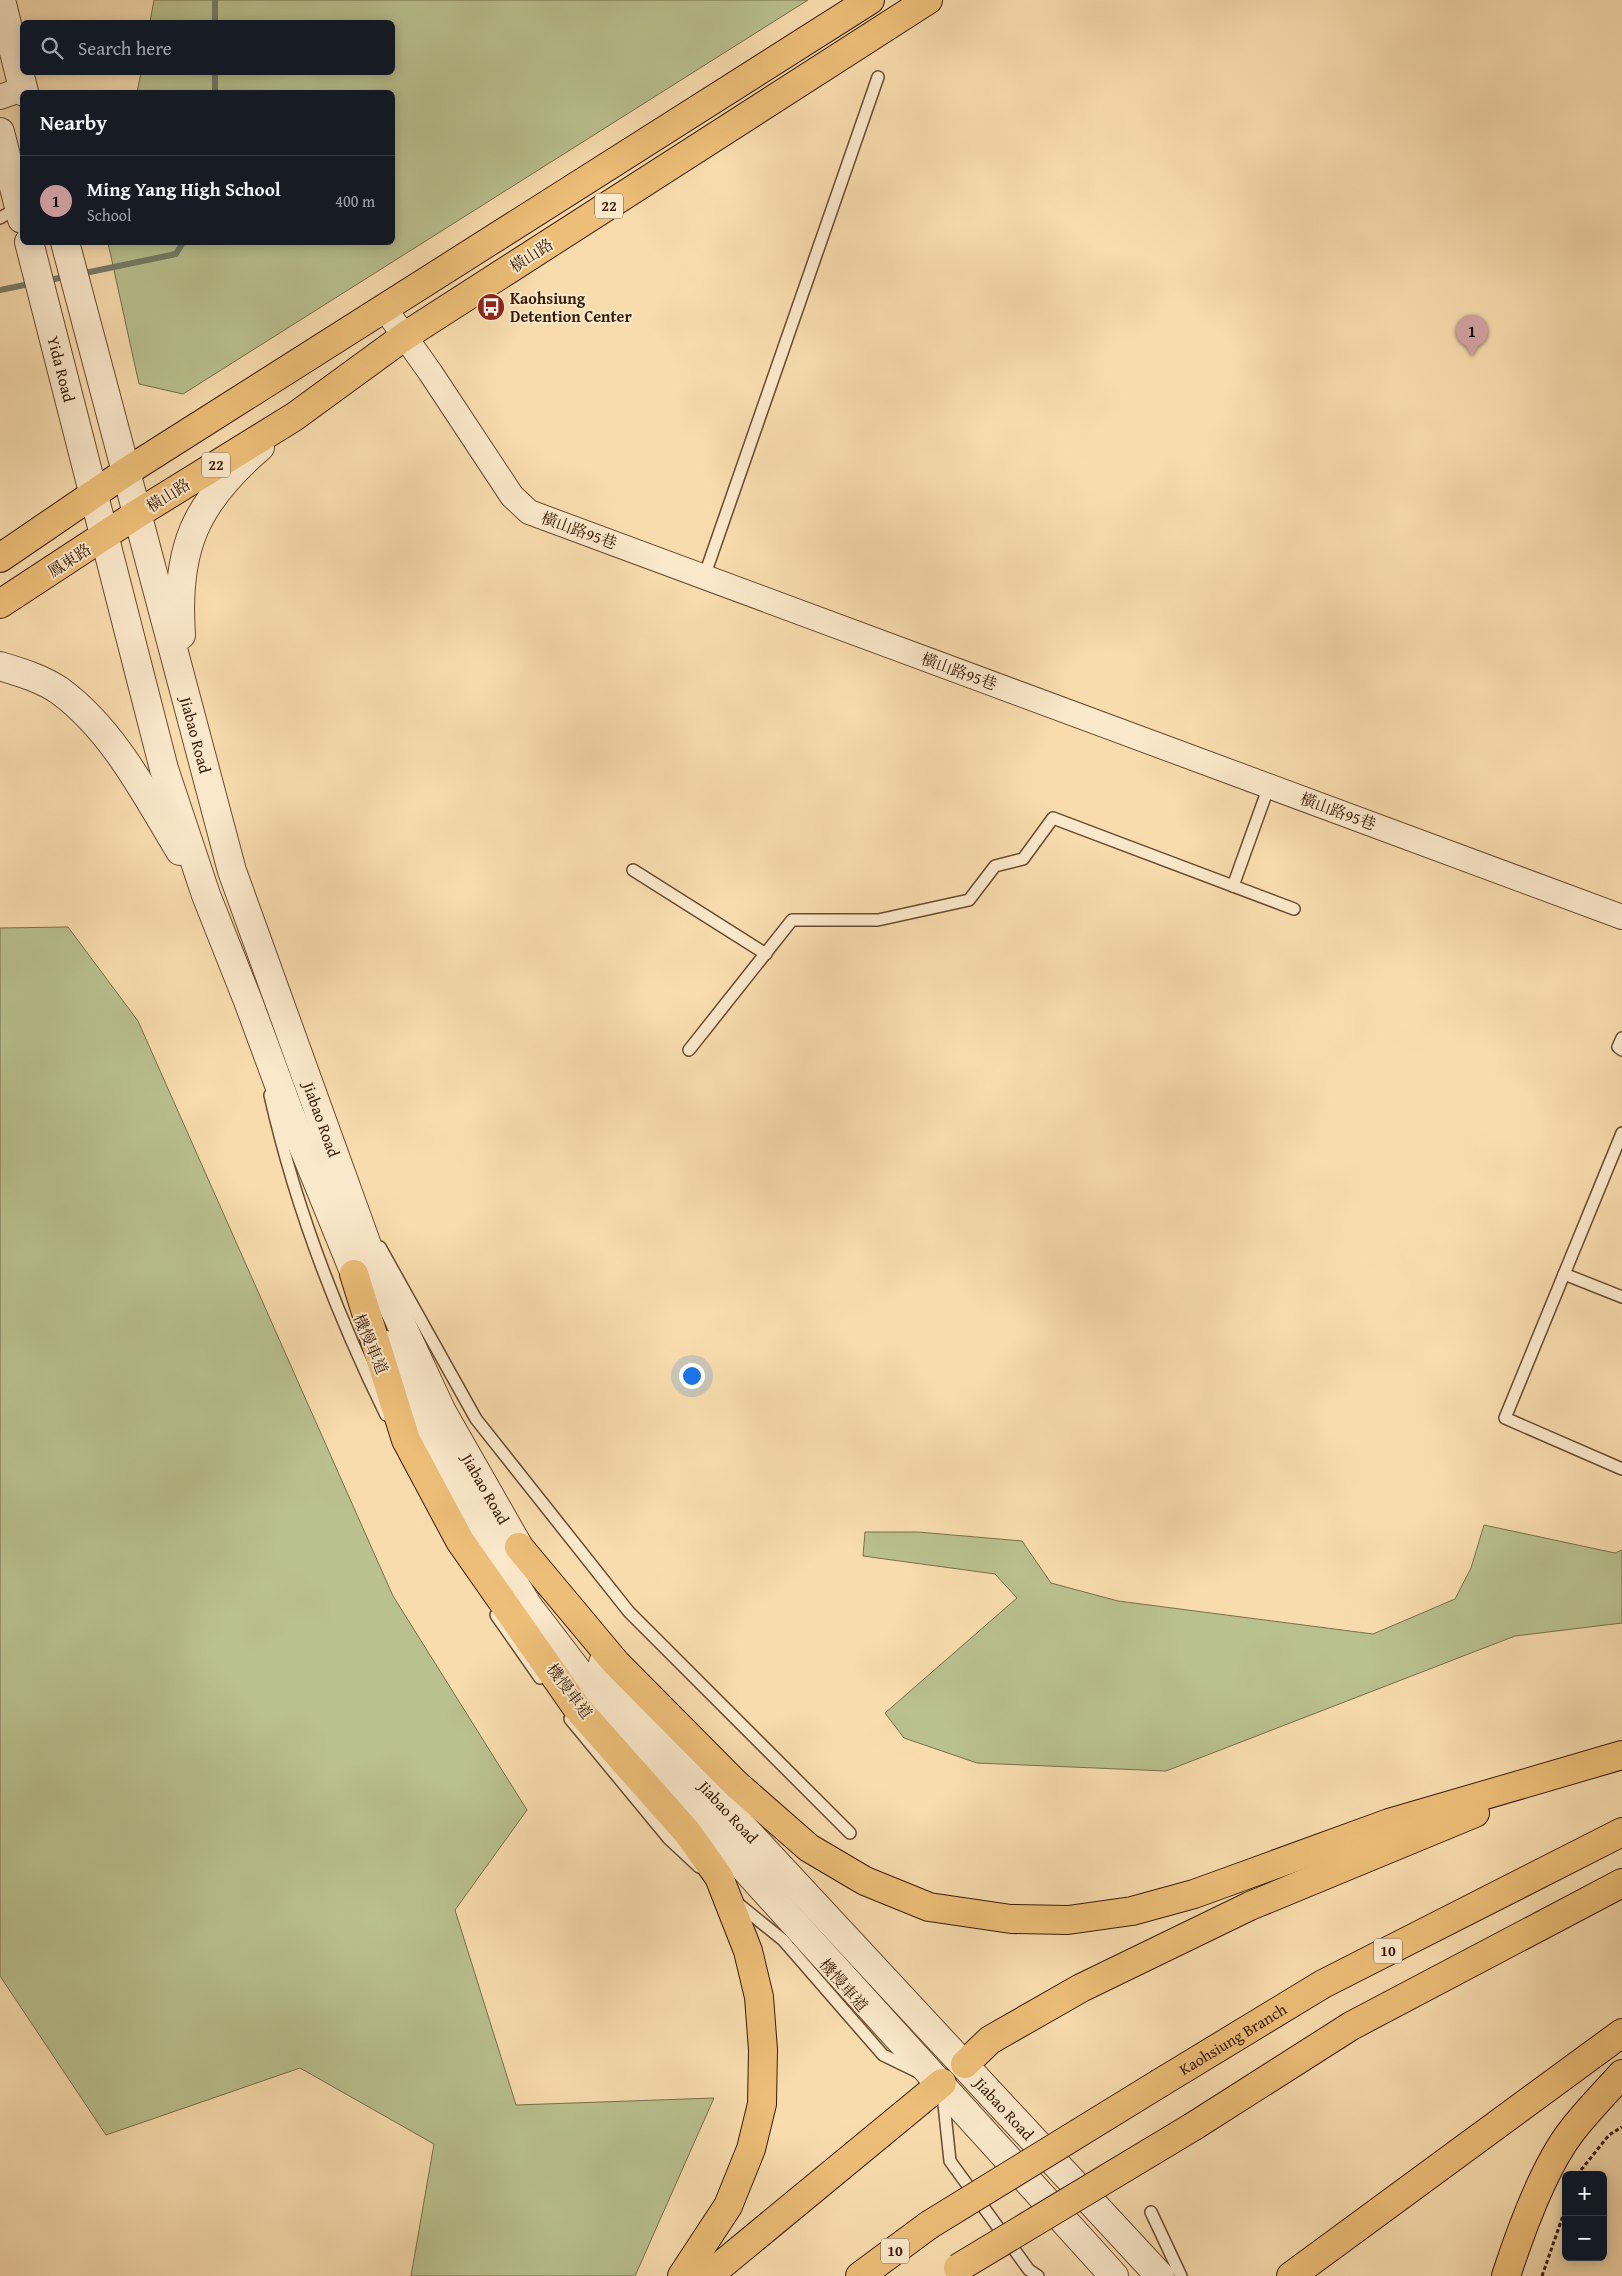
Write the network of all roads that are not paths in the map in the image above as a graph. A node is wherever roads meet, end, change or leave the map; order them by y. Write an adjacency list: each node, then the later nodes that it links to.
1 (1, 0): 5 (street)
2 (870, 0): 10 (main road, 22)
3 (928, 0): 11 (main road, 橫山路 / 22)
4 (878, 77): 18 (lane)
5 (16, 93)
6 (0, 132): 7 (street)
7 (14, 215)
8 (30, 245): 14 (street, Yida Road)
9 (65, 245): 13 (street)
10 (385, 309): 11 (street, 橫山路95巷); 13 (main road, 22)
11 (405, 336): 12 (main road, 橫山路 / 22); 18 (street, 橫山路95巷)
12 (294, 417): 15 (main road, 橫山路 / 22); 21 (street)
13 (126, 472): 14 (main road, 22); 15 (street, Jiabao Road)
14 (95, 495): 16 (street, Yida Road); 17 (main road, 22)
15 (137, 514): 16 (main road, 鳳東路 / 22); 21 (street, Jiabao Road)
16 (105, 536): 19 (main road, 鳳東路 / 22); 25 (street, Jiabao Road)
17 (0, 558)
18 (704, 577): 22 (street, 橫山路95巷)
19 (0, 604)
20 (0, 666): 25 (street)
21 (189, 710): 34 (street, Jiabao Road)
22 (1269, 786): 24 (lane); 27 (street, 橫山路95巷)
23 (633, 870): 28 (lane)
24 (1233, 886): 26 (lane); 28 (lane)
25 (206, 895): 29 (street, Jiabao Road)
26 (1294, 909)
27 (1622, 916)
28 (766, 954): 31 (lane)
29 (248, 1001): 35 (street, Jiabao Road); 40 (lane, 機慢車道)
30 (1622, 1038): 32 (lane)
31 (689, 1050)
32 (1622, 1050)
33 (1622, 1133): 36 (lane)
34 (342, 1179): 39 (street, Jiabao Road); 44 (lane)
35 (354, 1274): 46 (main road); 50 (street, Jiabao Road)
36 (1564, 1274): 37 (lane); 38 (lane)
37 (1622, 1297)
38 (1622, 1470)
39 (519, 1547): 42 (main road); 48 (street, Jiabao Road)
40 (546, 1687)
41 (563, 1710): 46 (lane, 機慢車道)
42 (1612, 1758): 48 (main road)
43 (1622, 1832): 55 (main road, Kaohsiung Branch / 10, bridge)
44 (850, 1833)
45 (1622, 1883): 52 (main road, bridge)
46 (728, 1895): 50 (lane, 機慢車道); 53 (main road)
47 (1622, 2033): 60 (main road)
48 (965, 2064): 50 (street); 58 (street, Jiabao Road)
49 (1622, 2074): 61 (main road)
50 (942, 2083): 54 (main road); 56 (lane); 57 (street, Jiabao Road)
51 (1151, 2212): 59 (lane)
52 (952, 2272)
53 (682, 2276)
54 (708, 2276)
55 (860, 2276)
56 (1038, 2276)
57 (1114, 2276)
58 (1160, 2276)
59 (1181, 2276)
60 (1291, 2276)
61 (1506, 2276)

